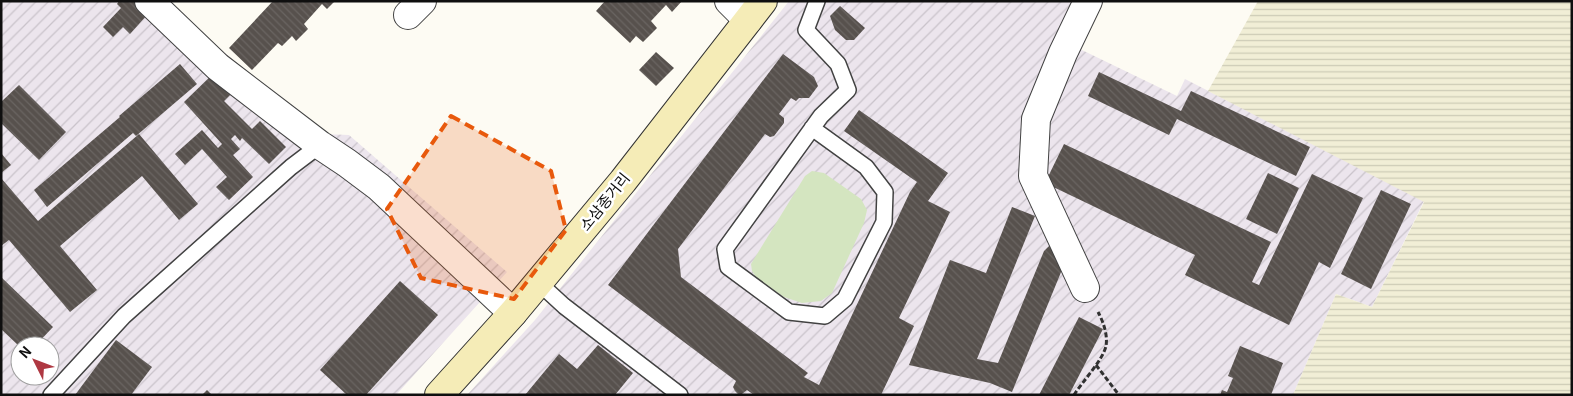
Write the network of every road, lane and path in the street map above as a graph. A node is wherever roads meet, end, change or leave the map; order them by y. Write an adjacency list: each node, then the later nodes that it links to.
1 (149, 1): 6 (street)
2 (817, 1): 5 (lane)
3 (1088, 1): 8 (street)
4 (747, 8): 7 (street, 소삼종거리)
5 (812, 128): 5 (lane)
6 (320, 145): 9 (street); 11 (lane)
7 (538, 283): 9 (street, 소삼종거리); 13 (lane)
8 (1085, 288): 10 (path)
9 (513, 313): 12 (street, 소삼종거리)
10 (1096, 365): 14 (path); 15 (path)
11 (51, 395)
12 (439, 395)
13 (680, 395)
14 (1074, 395)
15 (1119, 395)

